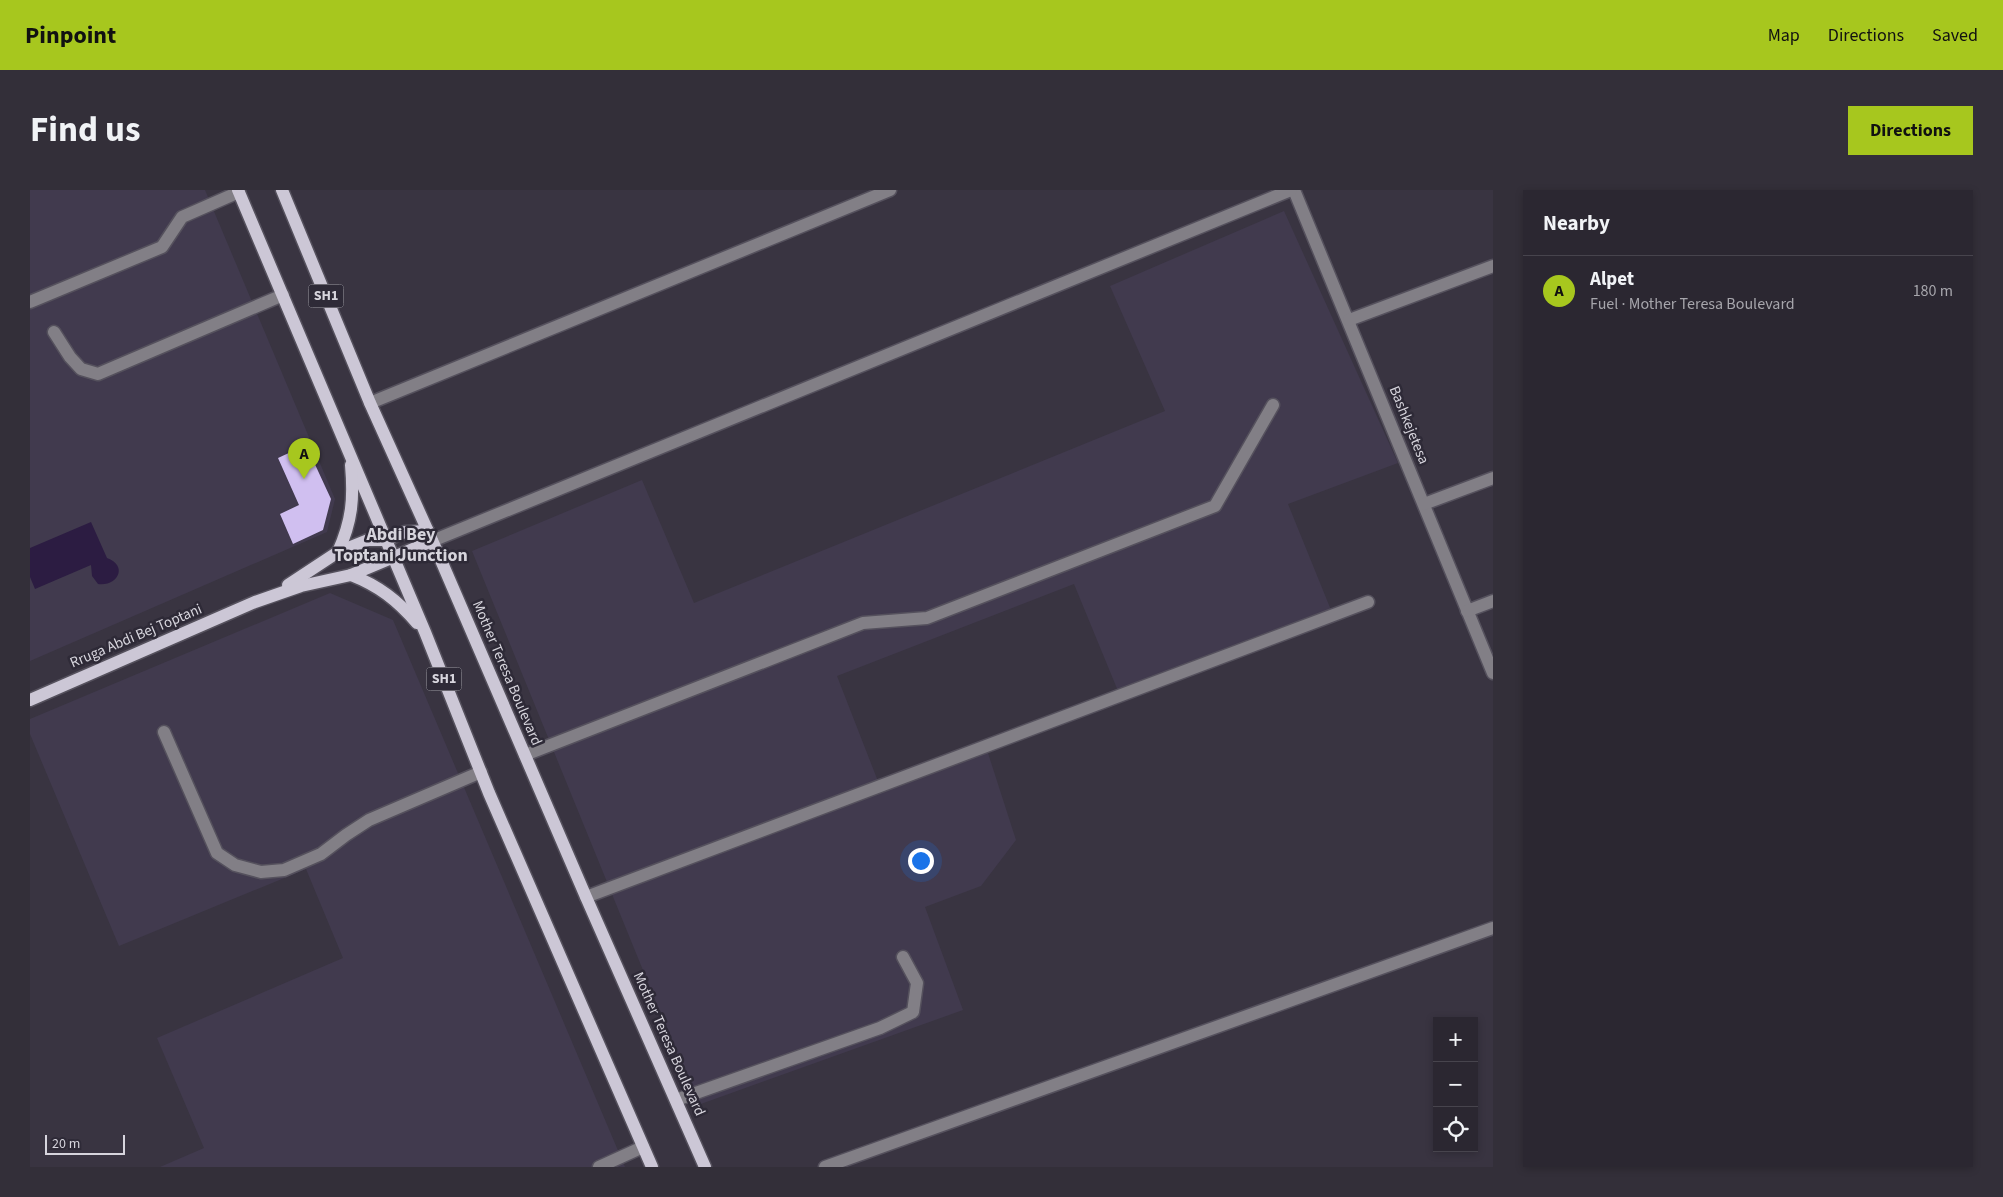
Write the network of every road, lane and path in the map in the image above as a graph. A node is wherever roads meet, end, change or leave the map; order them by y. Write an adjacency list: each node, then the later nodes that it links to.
1 (282, 190): 10 (main road, Mother Teresa Boulevard / SH1)
2 (890, 190): 10 (street)
3 (1292, 190): 8 (street, Bashkejetesa); 15 (street)
4 (238, 191): 6 (main road, SH1); 7 (street)
5 (1493, 266): 8 (street)
6 (283, 295): 9 (street); 12 (main road, SH1)
7 (30, 302)
8 (1349, 320): 14 (street, Bashkejetesa)
9 (54, 332)
10 (370, 403): 15 (main road, Mother Teresa Boulevard / SH1)
11 (1273, 405): 28 (street)
12 (350, 452): 16 (main road, SH1); 17 (main road)
13 (1493, 478): 14 (street)
14 (1424, 504): 23 (street, Bashkejetesa)
15 (430, 536): 16 (main road, Rruga Abdi Bej Toptani); 18 (main road, Rruga Abdi Bej Toptani); 28 (main road, Mother Teresa Boulevard / SH1)
16 (386, 540): 17 (main road, Rruga Abdi Bej Toptani); 18 (main road, SH1)
17 (338, 552): 21 (main road, Rruga Abdi Bej Toptani)
18 (393, 557): 19 (main road, Rruga Abdi Bej Toptani); 24 (main road, SH1)
19 (351, 576): 21 (main road, Rruga Abdi Bej Toptani); 24 (main road)
20 (1493, 601): 23 (street)
21 (255, 602): 26 (main road, Rruga Abdi Bej Toptani)
22 (1368, 602): 30 (street)
23 (1467, 611): 25 (street, Bashkejetesa)
24 (425, 632): 29 (main road, SH1)
25 (1493, 673)
26 (30, 700)
27 (164, 732): 29 (street)
28 (525, 756): 30 (main road, Mother Teresa Boulevard / SH1)
29 (481, 772): 34 (main road, SH1)
30 (586, 897): 33 (main road, Mother Teresa Boulevard / SH1)
31 (1493, 928): 38 (street)
32 (903, 957): 33 (street)
33 (676, 1100): 37 (main road, Mother Teresa Boulevard / SH1)
34 (643, 1147): 35 (street); 36 (main road, SH1)
35 (599, 1167)
36 (652, 1167)
37 (705, 1167)
38 (825, 1167)

